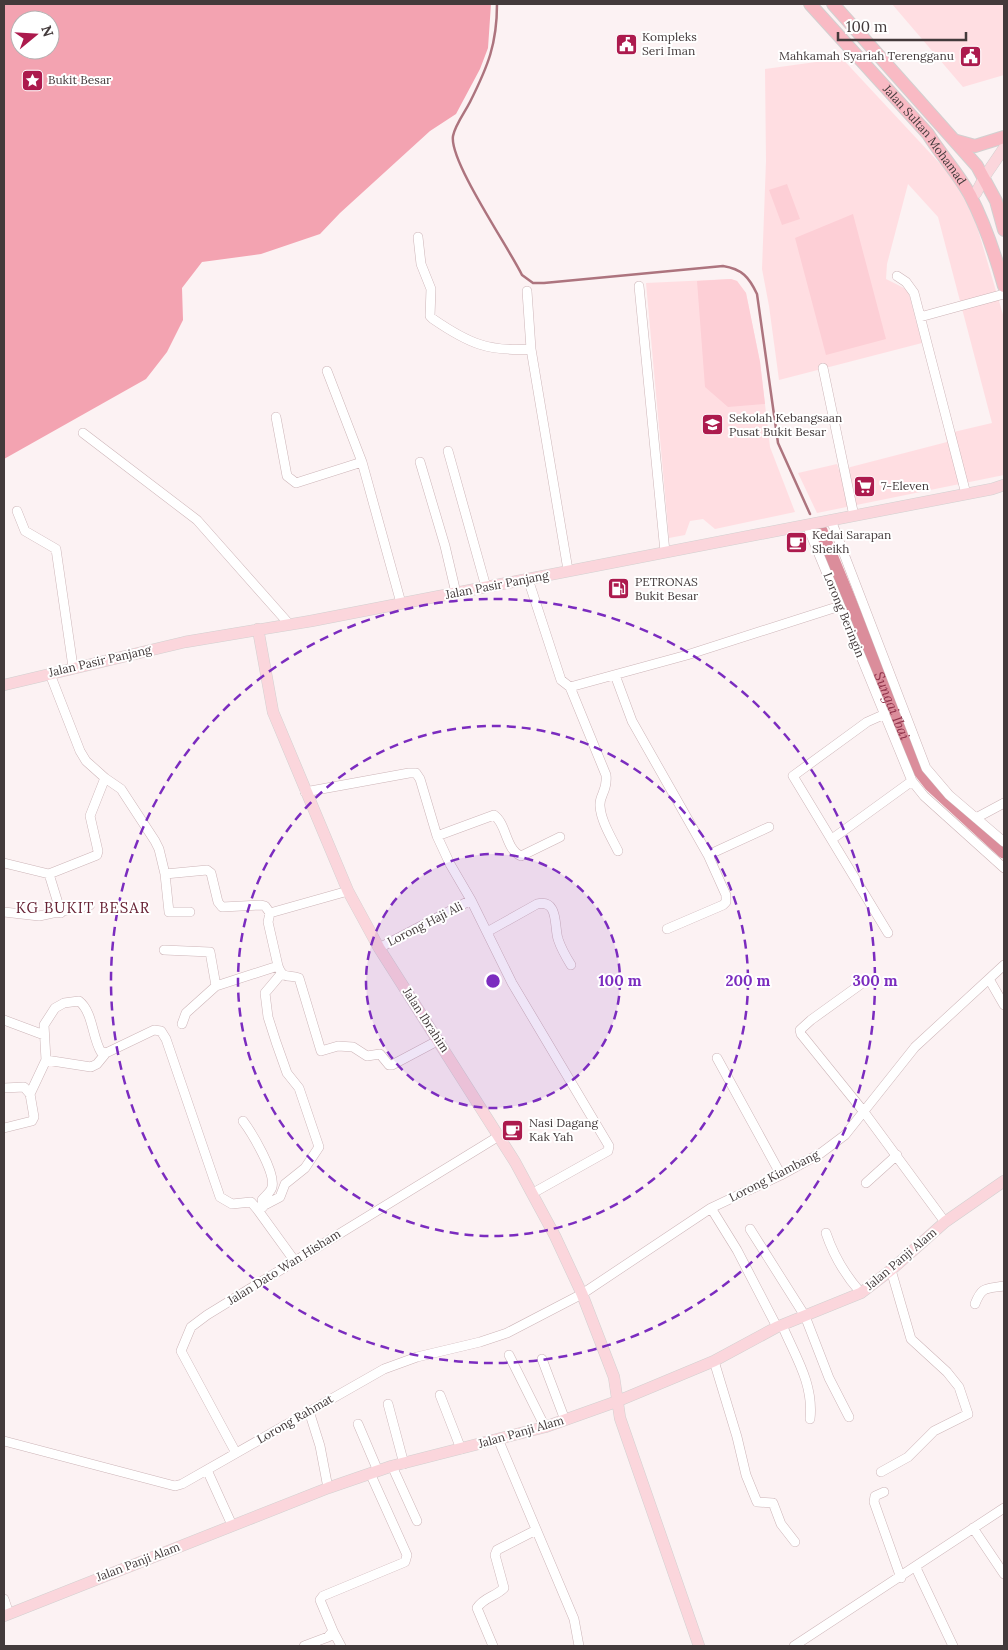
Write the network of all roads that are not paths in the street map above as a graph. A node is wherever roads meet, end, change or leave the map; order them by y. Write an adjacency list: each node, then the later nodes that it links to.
1 (810, 4): 3 (highway, Jalan Sultan Mohamad)
2 (833, 4): 5 (highway, Jalan Sultan Mohamad)
3 (928, 134): 9 (highway); 13 (highway, Jalan Sultan Mohamad)
4 (1004, 137): 5 (highway)
5 (955, 140): 8 (highway, Jalan Sultan Mohamad)
6 (1004, 148): 8 (main road)
7 (1004, 161): 8 (main road)
8 (986, 180): 9 (main road); 11 (highway, Jalan Sultan Mohamad)
9 (976, 192): 13 (highway)
10 (1004, 196): 11 (highway)
11 (1002, 220)
12 (418, 237): 20 (street)
13 (990, 239): 16 (highway, Jalan Sultan Mohamad)
14 (897, 276): 19 (street)
15 (639, 286): 36 (street)
16 (1004, 286)
17 (528, 291): 20 (street)
18 (1004, 294): 19 (street)
19 (920, 317): 31 (street)
20 (531, 349): 37 (street)
21 (824, 368): 33 (street)
22 (327, 371): 26 (street)
23 (276, 417): 26 (street)
24 (82, 433): 43 (street)
25 (448, 451): 39 (street)
26 (362, 462): 41 (street)
27 (420, 462): 40 (street)
28 (1004, 485): 29 (main road, Jalan Pasir Panjang)
29 (992, 489): 30 (main road, Jalan Pasir Panjang); 31 (main road, Jalan Pasir Panjang)
30 (1004, 490)
31 (966, 494): 33 (main road, Jalan Pasir Panjang)
32 (18, 511): 45 (street)
33 (854, 516): 34 (main road, Jalan Pasir Panjang)
34 (830, 520): 35 (main road, Jalan Pasir Panjang); 55 (street)
35 (807, 525): 36 (main road, Jalan Pasir Panjang); 42 (street, Lorong Beringin)
36 (665, 552): 37 (main road, Jalan Pasir Panjang)
37 (568, 570): 38 (main road, Jalan Pasir Panjang)
38 (528, 579): 39 (main road, Jalan Pasir Panjang); 49 (street)
39 (486, 587): 40 (main road, Jalan Pasir Panjang)
40 (456, 593): 41 (main road, Jalan Pasir Panjang)
41 (401, 603): 43 (main road, Jalan Pasir Panjang)
42 (840, 606): 47 (street); 50 (street, Lorong Beringin)
43 (290, 625): 44 (main road, Jalan Pasir Panjang)
44 (258, 629): 45 (main road, Jalan Pasir Panjang); 53 (main road, Jalan Ibrahim)
45 (73, 667): 46 (main road, Jalan Pasir Panjang)
46 (50, 674): 48 (main road, Jalan Pasir Panjang); 51 (street)
47 (615, 675): 49 (street); 62 (street)
48 (4, 685)
49 (570, 688): 61 (street)
50 (885, 714): 52 (street, Lorong Beringin); 59 (street)
51 (105, 778): 65 (street); 66 (street)
52 (912, 781): 59 (street); 64 (street, Lorong Beringin)
53 (304, 792): 57 (street); 67 (main road, Jalan Ibrahim)
54 (1004, 803): 55 (street)
55 (976, 818): 60 (street)
56 (770, 827): 62 (street)
57 (437, 836): 58 (street); 68 (street)
58 (560, 837)
59 (832, 839): 76 (street)
60 (1004, 842)
61 (618, 851)
62 (708, 855): 74 (street)
63 (4, 863): 65 (street)
64 (1004, 868)
65 (49, 874): 72 (street)
66 (165, 874): 71 (street); 73 (street)
67 (348, 891): 73 (street); 77 (main road, Jalan Ibrahim)
68 (472, 900): 75 (street); 77 (street, Lorong Haji Ali)
69 (90, 905): 72 (street)
70 (4, 912): 72 (street)
71 (190, 912)
72 (60, 913)
73 (270, 913): 81 (street)
74 (667, 929)
75 (487, 932): 79 (street); 103 (street)
76 (888, 933)
77 (378, 948): 89 (main road, Jalan Ibrahim)
78 (164, 950): 84 (street)
79 (571, 965)
80 (1004, 965): 82 (street, Lorong Kiambang)
81 (279, 970): 84 (street); 89 (street); 104 (street)
82 (989, 979): 85 (street); 95 (street, Lorong Kiambang)
83 (861, 984): 95 (street)
84 (216, 986): 87 (street)
85 (1004, 1005)
86 (4, 1020): 88 (street)
87 (182, 1024)
88 (44, 1035): 90 (street); 92 (street)
89 (439, 1040): 98 (main road, Jalan Ibrahim)
90 (106, 1053): 92 (street); 104 (street)
91 (717, 1058): 100 (street)
92 (46, 1060): 94 (street)
93 (4, 1088): 94 (street)
94 (30, 1094): 97 (street)
95 (864, 1112): 99 (street); 100 (street, Lorong Kiambang)
96 (243, 1121): 104 (street)
97 (4, 1128)
98 (499, 1136): 103 (main road, Jalan Ibrahim); 109 (street, Jalan Dato Wan Hisham)
99 (897, 1155): 102 (street); 106 (street)
100 (782, 1175): 105 (street, Lorong Kiambang)
101 (1004, 1181): 106 (main road, Jalan Panji Alam)
102 (866, 1183)
103 (533, 1193): 113 (main road, Jalan Ibrahim)
104 (260, 1208): 109 (street)
105 (710, 1208): 113 (street, Lorong Kiambang); 116 (street)
106 (945, 1222): 110 (main road, Jalan Panji Alam)
107 (750, 1229): 115 (street)
108 (826, 1233): 112 (street)
109 (294, 1260): 132 (street, Jalan Dato Wan Hisham)
110 (891, 1270): 112 (main road, Jalan Panji Alam); 137 (street)
111 (1004, 1286): 114 (street)
112 (861, 1293): 115 (main road, Jalan Panji Alam)
113 (582, 1294): 121 (main road, Jalan Ibrahim); 123 (street, Lorong Rahmat)
114 (975, 1304)
115 (805, 1316): 116 (main road, Jalan Panji Alam); 124 (street)
116 (780, 1326): 119 (main road, Jalan Panji Alam); 125 (street)
117 (509, 1355): 128 (street)
118 (542, 1359): 126 (street)
119 (714, 1361): 121 (main road, Jalan Panji Alam); 145 (street)
120 (440, 1395): 131 (street)
121 (618, 1402): 126 (main road, Jalan Panji Alam); 156 (main road, Jalan Ibrahim)
122 (388, 1404): 133 (street)
123 (308, 1412): 132 (street, Lorong Rahmat); 138 (street)
124 (849, 1417)
125 (810, 1419)
126 (565, 1420): 128 (main road, Jalan Panji Alam)
127 (358, 1424): 136 (street)
128 (545, 1427): 129 (main road, Jalan Panji Alam)
129 (498, 1439): 131 (main road, Jalan Panji Alam); 144 (street)
130 (4, 1441): 135 (street, Lorong Rahmat)
131 (461, 1449): 133 (main road, Jalan Panji Alam)
132 (236, 1453): 135 (street, Lorong Rahmat)
133 (404, 1464): 134 (main road, Jalan Panji Alam)
134 (392, 1466): 136 (main road, Jalan Panji Alam); 141 (street)
135 (207, 1470): 142 (street)
136 (374, 1472): 138 (main road, Jalan Panji Alam); 151 (street)
137 (881, 1472)
138 (328, 1488): 142 (main road, Jalan Panji Alam)
139 (884, 1492): 148 (street)
140 (1004, 1508): 143 (street)
141 (417, 1521)
142 (232, 1525): 150 (main road, Jalan Panji Alam)
143 (973, 1528): 146 (street); 147 (street)
144 (536, 1530): 154 (street); 155 (street)
145 (795, 1542)
146 (916, 1568): 148 (street); 158 (street)
147 (1004, 1574)
148 (901, 1578): 157 (street)
149 (4, 1599): 150 (street)
150 (6, 1615)
151 (333, 1632): 152 (street); 153 (street)
152 (304, 1646)
153 (341, 1646)
154 (493, 1646)
155 (580, 1646)
156 (699, 1646)
157 (794, 1646)
158 (953, 1646)

